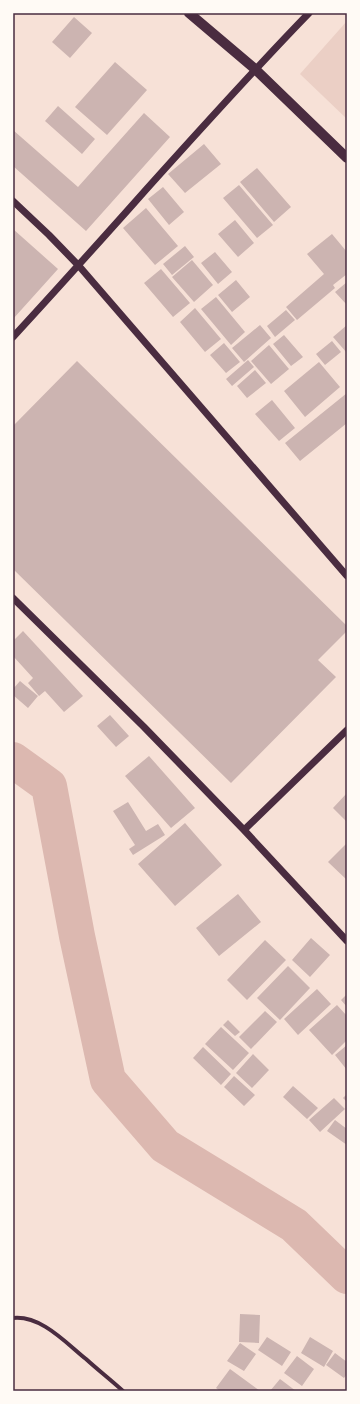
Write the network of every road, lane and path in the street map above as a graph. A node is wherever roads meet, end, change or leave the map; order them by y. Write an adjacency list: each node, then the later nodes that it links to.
1 (189, 13): 3 (main road)
2 (310, 13): 3 (street)
3 (255, 69): 4 (main road); 6 (street)
4 (347, 158)
5 (13, 201): 6 (street)
6 (78, 266): 7 (street); 8 (street)
7 (13, 337)
8 (347, 576)
9 (13, 598): 11 (street)
10 (347, 730): 11 (street)
11 (244, 830): 12 (street)
12 (347, 941)
13 (13, 1318): 14 (street)
14 (123, 1391)

